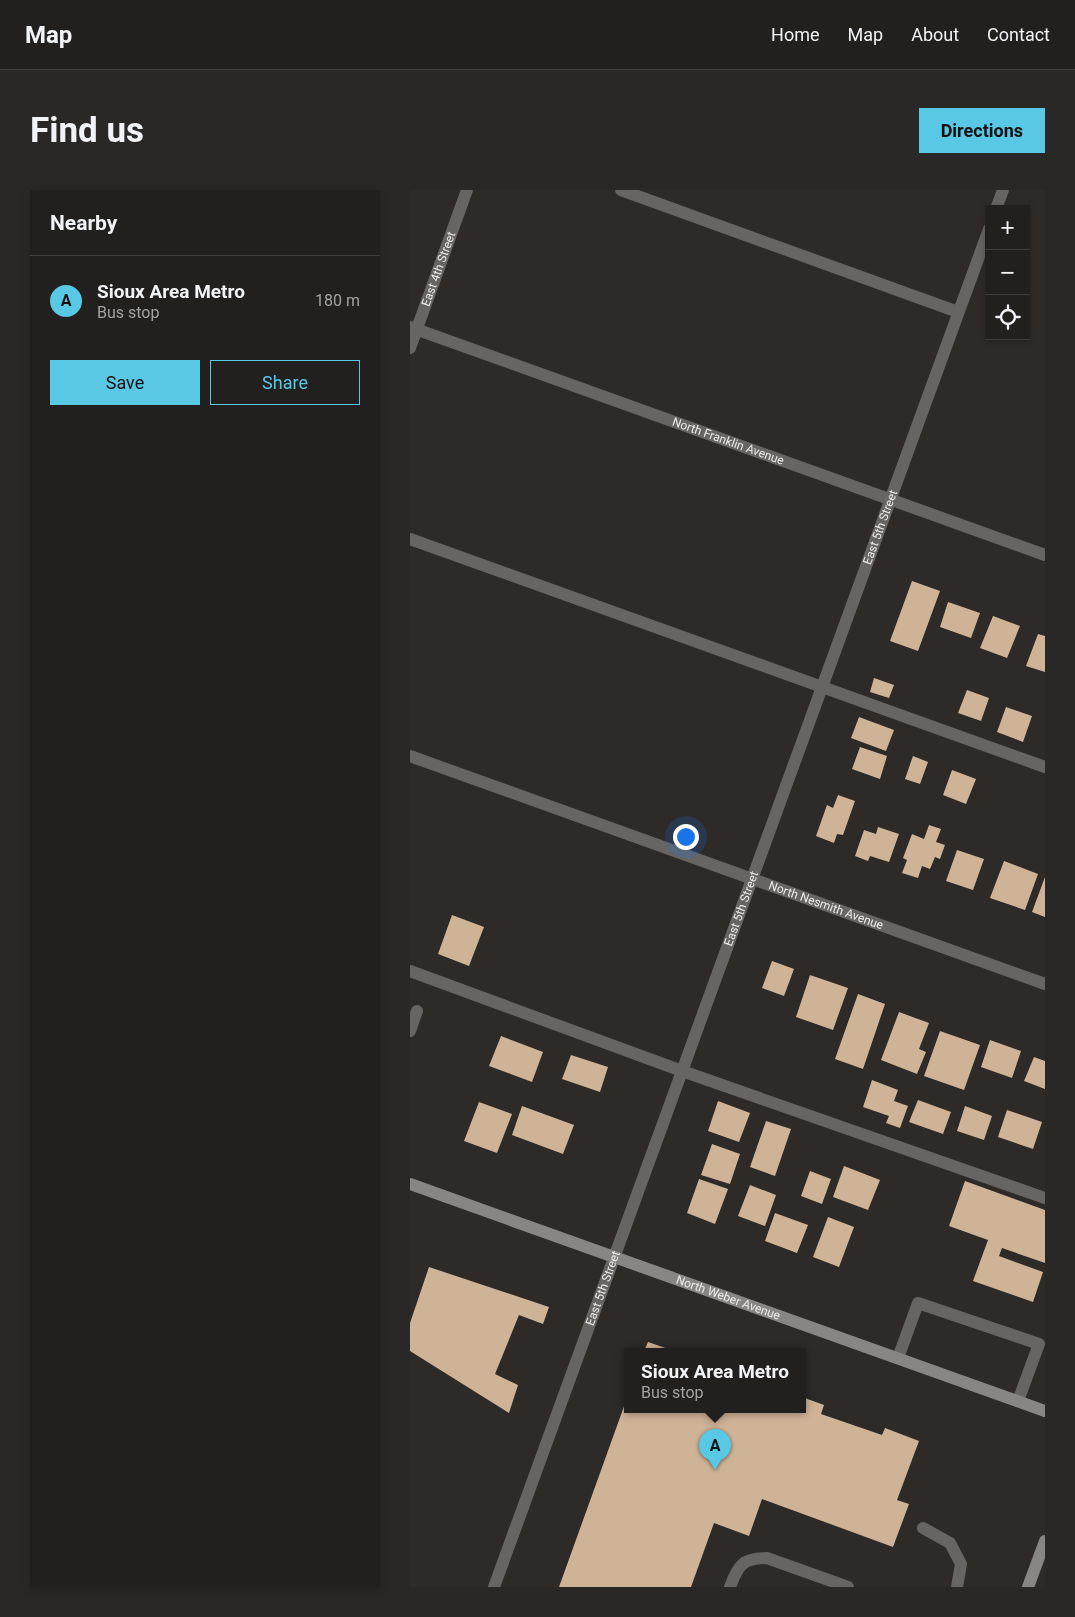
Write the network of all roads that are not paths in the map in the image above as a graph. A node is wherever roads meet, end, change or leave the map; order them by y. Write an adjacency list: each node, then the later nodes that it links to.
1 (467, 190): 7 (street, East 4th Street)
2 (621, 190): 6 (street)
3 (1003, 190): 4 (street)
4 (997, 205)
5 (985, 239): 6 (street, East 5th Street)
6 (958, 312): 9 (street, East 5th Street)
7 (413, 328): 8 (street, East 4th Street); 9 (street, North Franklin Avenue)
8 (410, 348)
9 (891, 498): 11 (street, North Franklin Avenue); 12 (street, East 5th Street)
10 (410, 539): 12 (street)
11 (1045, 554)
12 (822, 688): 14 (street); 15 (street, East 5th Street)
13 (410, 756): 15 (street, North Nesmith Avenue)
14 (1045, 767)
15 (752, 878): 17 (street, North Nesmith Avenue); 20 (street, East 5th Street)
16 (410, 971): 20 (street)
17 (1045, 984)
18 (418, 1011): 19 (street)
19 (410, 1031)
20 (682, 1071): 22 (street); 23 (street, East 5th Street)
21 (411, 1186): 23 (street, North Weber Avenue)
22 (1045, 1198)
23 (614, 1256): 24 (street, North Weber Avenue); 29 (street, East 5th Street)
24 (898, 1358): 25 (street, North Weber Avenue); 25 (street)
25 (1018, 1401): 26 (street, North Weber Avenue)
26 (1045, 1411)
27 (923, 1528): 32 (street)
28 (1045, 1541): 33 (street)
29 (494, 1587)
30 (730, 1587): 31 (street)
31 (848, 1587)
32 (957, 1587)
33 (1028, 1587)

